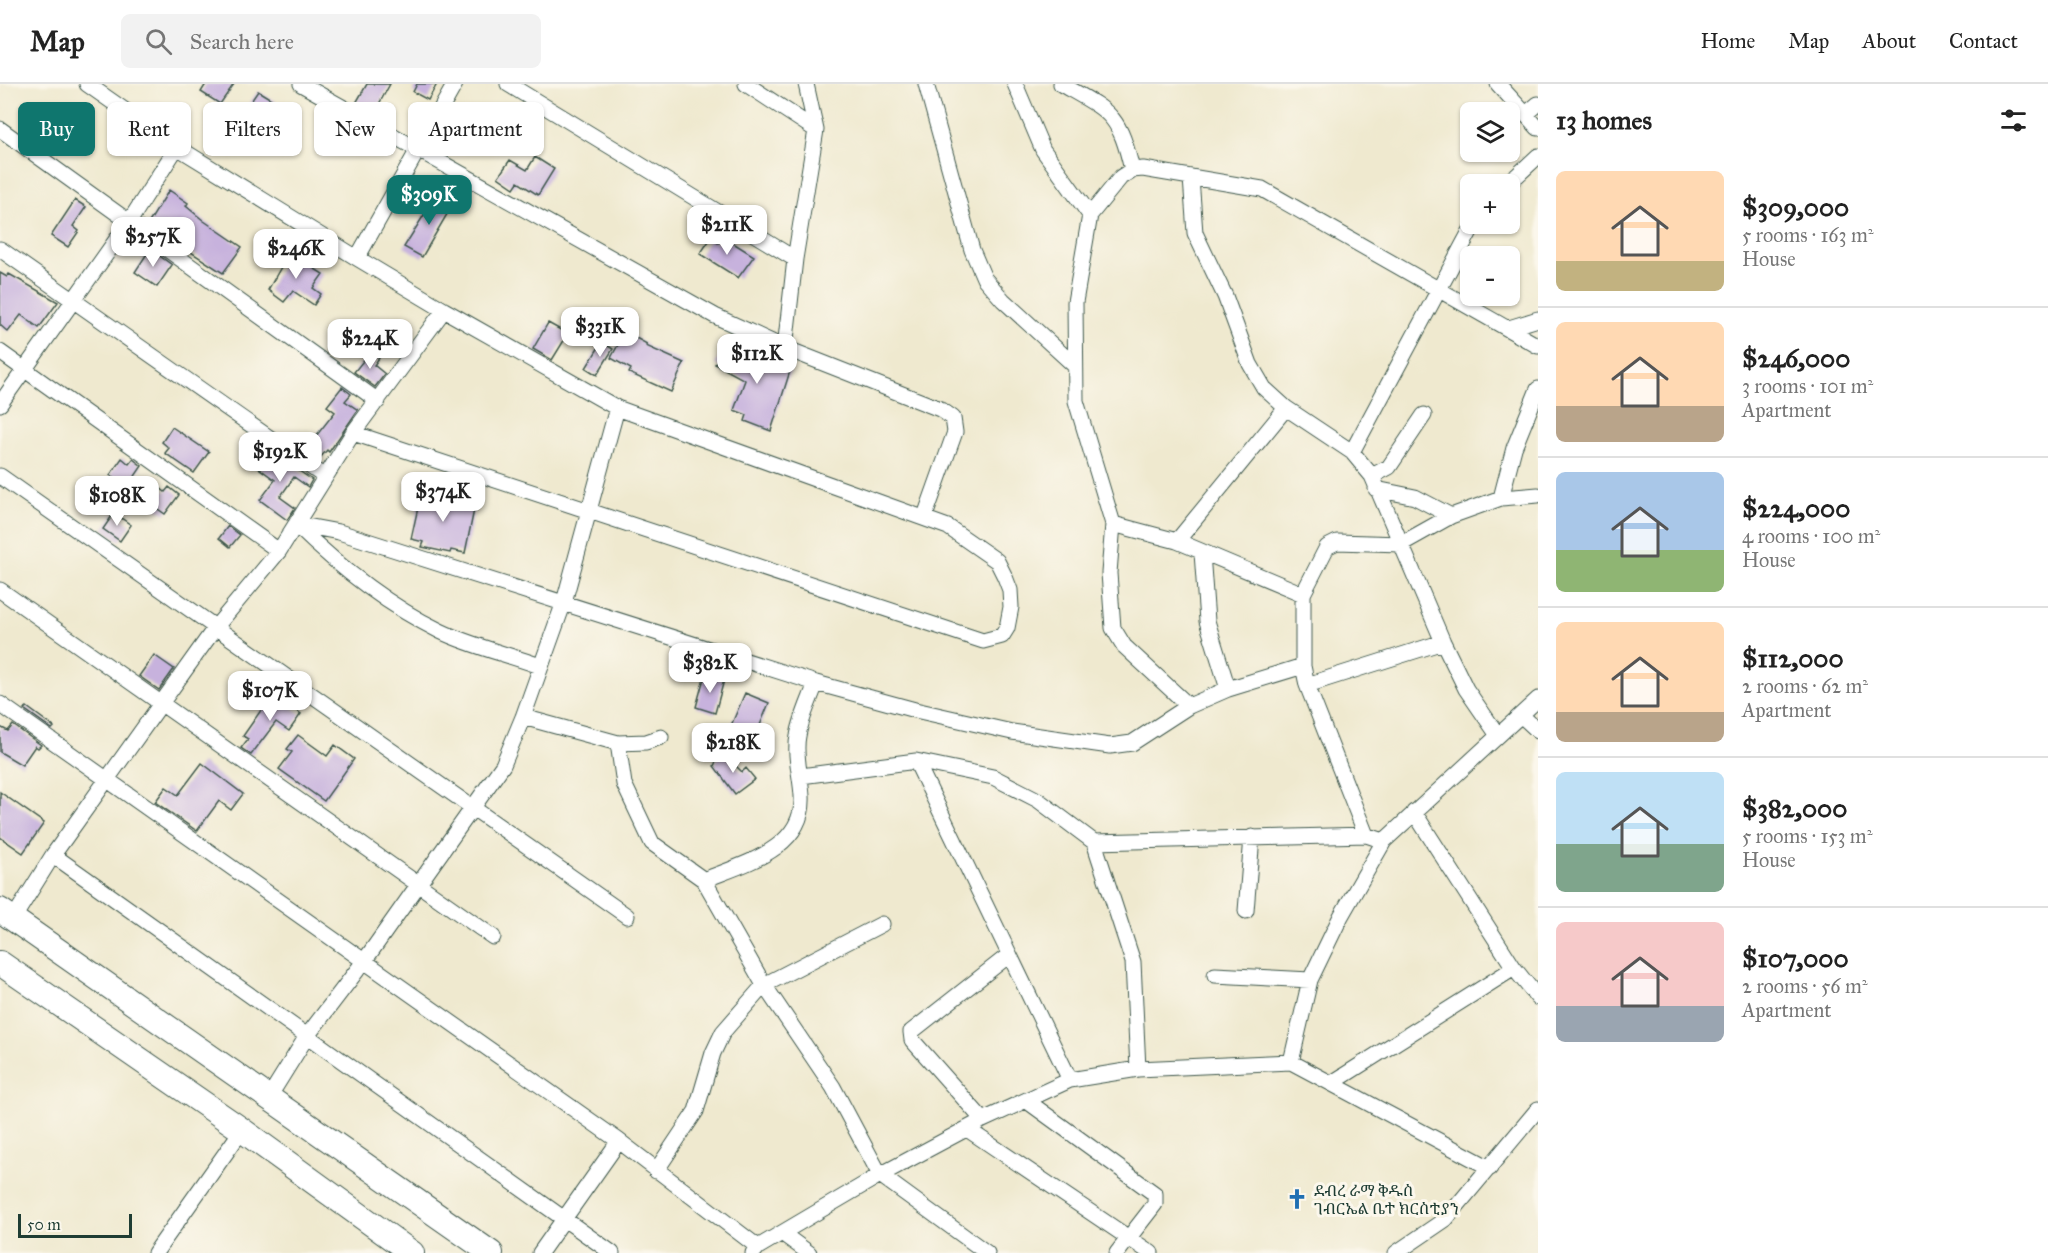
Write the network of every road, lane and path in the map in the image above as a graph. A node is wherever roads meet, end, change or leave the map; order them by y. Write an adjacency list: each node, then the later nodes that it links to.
1 (87, 84): 11 (street)
2 (301, 84): 17 (street)
3 (455, 84): 12 (street)
4 (508, 84): 31 (street)
5 (746, 84): 16 (street)
6 (806, 84): 16 (street)
7 (926, 84): 40 (street)
8 (1015, 84): 26 (street)
9 (1061, 84): 23 (street)
10 (1498, 84): 13 (street)
11 (113, 102)
12 (445, 102)
13 (1532, 109): 14 (street)
14 (1538, 128)
15 (0, 129): 27 (street)
16 (816, 130): 31 (street)
17 (408, 145)
18 (171, 156): 27 (street)
19 (191, 156): 30 (street)
20 (415, 156): 30 (street)
21 (427, 156): 38 (street)
22 (1538, 156): 24 (street)
23 (1132, 170): 25 (street); 26 (street)
24 (1519, 174)
25 (1191, 178): 32 (street); 46 (street)
26 (1090, 215): 40 (street)
27 (129, 222): 33 (street); 43 (street)
28 (1468, 234): 32 (street)
29 (0, 249): 33 (street)
30 (357, 258): 34 (street)
31 (795, 258): 38 (street)
32 (1438, 288): 36 (street); 49 (street)
33 (73, 300): 41 (street); 51 (street)
34 (444, 310): 43 (street); 45 (street)
35 (1538, 319): 36 (street)
36 (1509, 328): 37 (street)
37 (1538, 346)
38 (785, 348): 56 (street)
39 (0, 352): 41 (street)
40 (1076, 366): 59 (street)
41 (25, 369): 44 (street); 62 (street)
42 (1538, 389): 54 (street)
43 (378, 401): 48 (street)
44 (0, 404)
45 (617, 408): 55 (street); 56 (street)
46 (1286, 408): 49 (street); 60 (street)
47 (1424, 415): 52 (street)
48 (353, 433): 51 (street); 55 (street)
49 (1352, 452): 52 (street)
50 (0, 476): 67 (street)
51 (324, 476): 58 (street)
52 (1374, 483): 57 (street); 61 (street)
53 (1538, 495): 54 (street)
54 (1501, 498): 57 (street)
55 (589, 509): 56 (street); 66 (street)
56 (925, 516)
57 (1451, 516): 61 (street)
58 (296, 524): 62 (street); 66 (street); 69 (street)
59 (1113, 524): 60 (street); 77 (street)
60 (1178, 542): 63 (street)
61 (1401, 544): 65 (street); 68 (street)
62 (279, 550): 67 (street)
63 (1202, 553): 65 (street); 73 (street)
64 (0, 590): 76 (street)
65 (1303, 594): 70 (street)
66 (564, 602): 69 (street); 71 (street)
67 (215, 628): 76 (street); 87 (street)
68 (1443, 642): 72 (street); 81 (street)
69 (540, 666): 79 (street)
70 (1303, 666): 72 (street); 73 (street)
71 (816, 683): 77 (street); 85 (street)
72 (1307, 685): 89 (street)
73 (1228, 689): 77 (street)
74 (1538, 699): 78 (street)
75 (0, 704): 86 (street)
76 (162, 705): 86 (street); 95 (street)
77 (1189, 706)
78 (1521, 715): 80 (street); 81 (street)
79 (523, 717): 83 (street); 87 (street)
80 (1538, 731)
81 (1497, 734): 88 (street)
82 (661, 737): 83 (street)
83 (618, 743): 94 (street)
84 (916, 761): 85 (street); 92 (street); 101 (street)
85 (801, 776): 94 (street)
86 (107, 780): 93 (street); 102 (street)
87 (473, 809): 95 (street); 98 (street)
88 (1414, 812): 91 (street); 104 (street)
89 (1366, 835): 90 (street); 91 (street)
90 (1252, 837): 92 (street); 96 (street)
91 (1384, 841): 106 (street)
92 (1094, 842): 111 (street)
93 (53, 855): 97 (street); 109 (street)
94 (704, 880): 107 (street)
95 (416, 884): 100 (street); 102 (street)
96 (1246, 911)
97 (7, 915): 114 (highway)
98 (627, 916)
99 (882, 924): 107 (street)
100 (493, 937)
101 (1009, 954): 112 (street); 117 (street)
102 (365, 960): 109 (street); 120 (street)
103 (0, 963): 119 (highway)
104 (1514, 968): 108 (street); 113 (street)
105 (1215, 975): 106 (street)
106 (1310, 980): 110 (street)
107 (764, 985): 122 (street); 123 (street)
108 (1538, 998)
109 (307, 1036): 114 (street); 124 (street)
110 (1291, 1062): 111 (street); 113 (street)
111 (1138, 1069): 112 (street)
112 (1070, 1080): 115 (street)
113 (1332, 1083): 121 (street)
114 (268, 1097): 130 (highway)
115 (1027, 1101): 117 (street); 126 (street)
116 (1538, 1108): 121 (street)
117 (983, 1120): 118 (street)
118 (967, 1129): 123 (street); 126 (street)
119 (242, 1131): 128 (street); 129 (highway)
120 (619, 1141): 122 (street); 124 (street)
121 (1490, 1168): 137 (street)
122 (656, 1171): 127 (street)
123 (880, 1175): 125 (street); 134 (street)
124 (562, 1220): 131 (street); 132 (street)
125 (783, 1234): 127 (street); 133 (street)
126 (1130, 1237): 135 (street); 136 (street)
127 (755, 1250)
128 (155, 1253)
129 (412, 1253)
130 (490, 1253)
131 (540, 1253)
132 (612, 1253)
133 (809, 1253)
134 (987, 1253)
135 (1117, 1253)
136 (1151, 1253)
137 (1396, 1253)

